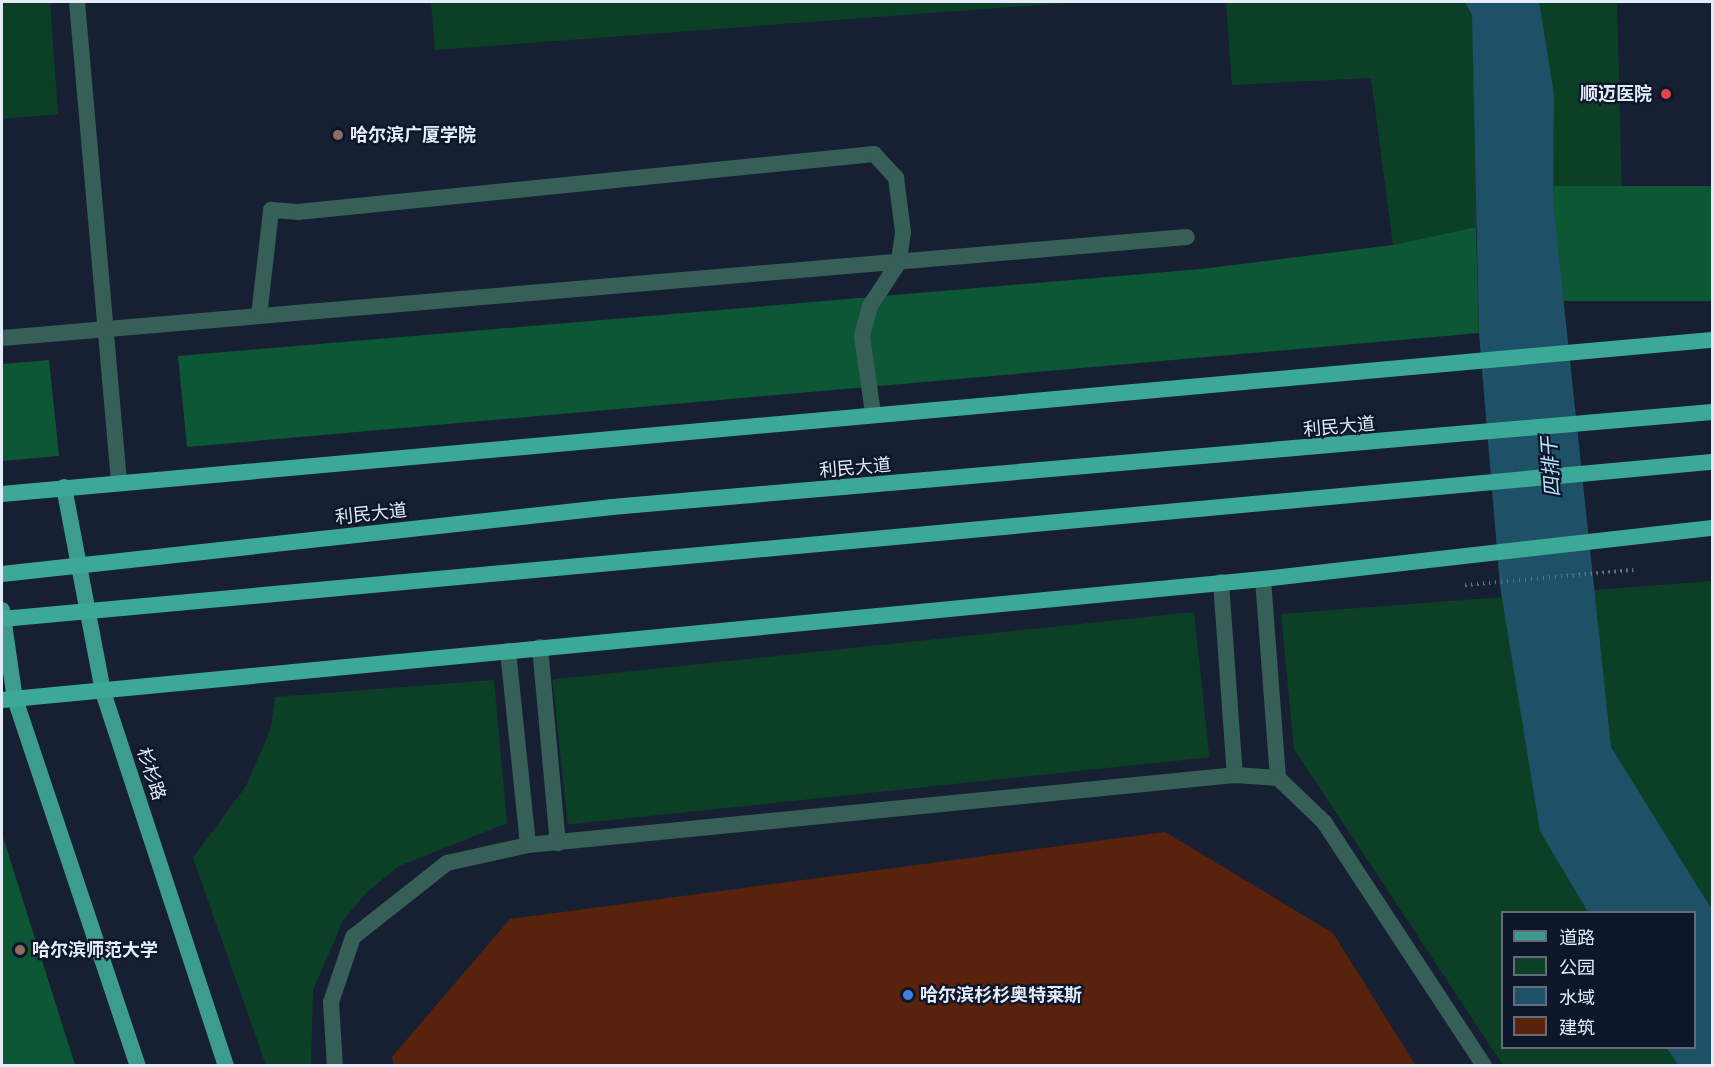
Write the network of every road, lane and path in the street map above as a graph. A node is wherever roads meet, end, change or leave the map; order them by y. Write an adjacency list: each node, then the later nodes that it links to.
1 (77, 2): 5 (street)
2 (1187, 237): 3 (street)
3 (899, 262): 4 (street); 4 (street); 9 (street)
4 (259, 316): 5 (street)
5 (107, 329): 6 (street); 11 (street)
6 (2, 338)
7 (1713, 340): 9 (highway)
8 (1713, 412): 15 (highway, 利民大道)
9 (873, 413): 11 (highway)
10 (1713, 462): 21 (highway)
11 (119, 482): 12 (highway)
12 (64, 487): 13 (highway); 15 (main road, 杉杉路)
13 (2, 494)
14 (1713, 528): 18 (highway)
15 (81, 565): 17 (highway, 利民大道); 21 (main road, 杉杉路)
16 (1633, 570): 20 (path)
17 (2, 574)
18 (1263, 579): 19 (highway); 28 (street)
19 (1221, 582): 23 (highway); 27 (street)
20 (1465, 585)
21 (89, 611): 22 (highway); 25 (main road, 杉杉路)
22 (2, 616): 26 (main road)
23 (540, 648): 24 (highway); 29 (street)
24 (508, 651): 25 (highway); 30 (street)
25 (103, 692): 26 (highway); 32 (main road, 杉杉路)
26 (8, 699): 31 (main road)
27 (1235, 775): 28 (street); 29 (street)
28 (1278, 778): 34 (street)
29 (558, 843): 30 (street)
30 (528, 845): 33 (street)
31 (138, 1065)
32 (226, 1065)
33 (335, 1065)
34 (1484, 1065)

